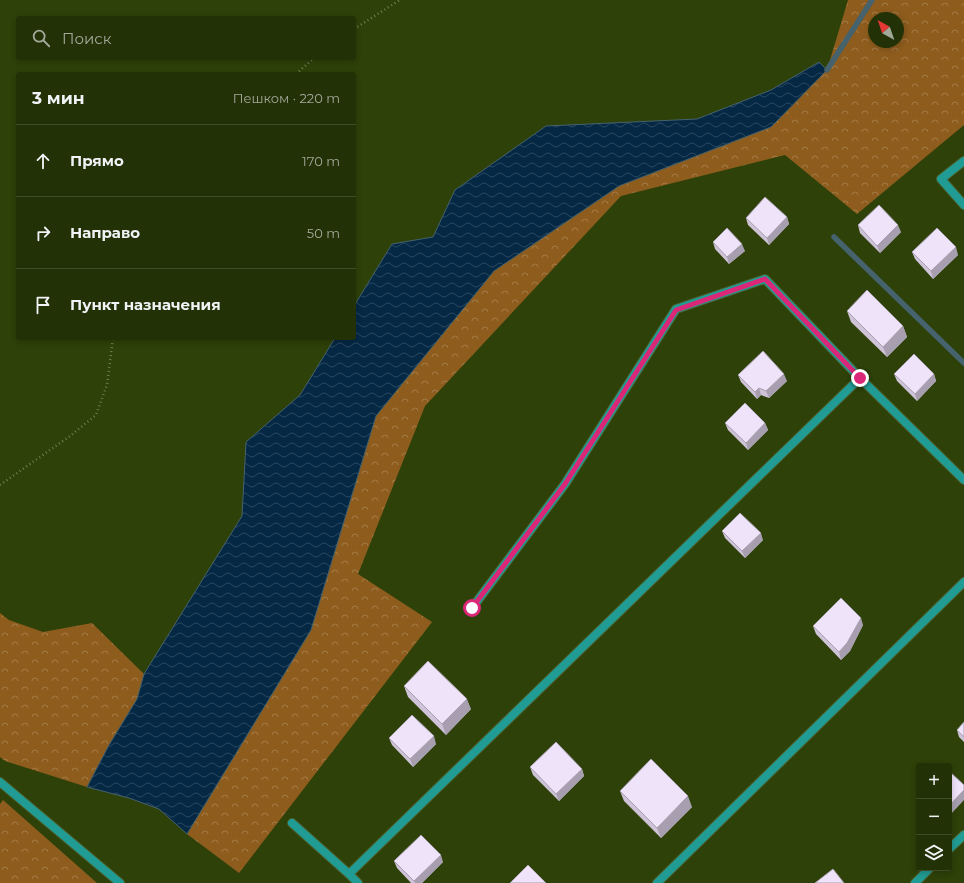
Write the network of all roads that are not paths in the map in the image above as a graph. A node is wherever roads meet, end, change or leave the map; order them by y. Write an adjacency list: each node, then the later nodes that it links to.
1 (964, 161): 2 (lane)
2 (964, 205)
3 (860, 378): 4 (lane); 6 (lane); 12 (lane)
4 (964, 480)
5 (964, 582): 15 (lane)
6 (472, 608)
7 (0, 782): 13 (lane)
8 (292, 823): 12 (lane)
9 (964, 835): 10 (lane)
10 (952, 846)
11 (927, 871): 16 (lane)
12 (349, 874): 14 (lane)
13 (120, 883)
14 (358, 883)
15 (657, 883)
16 (915, 883)

